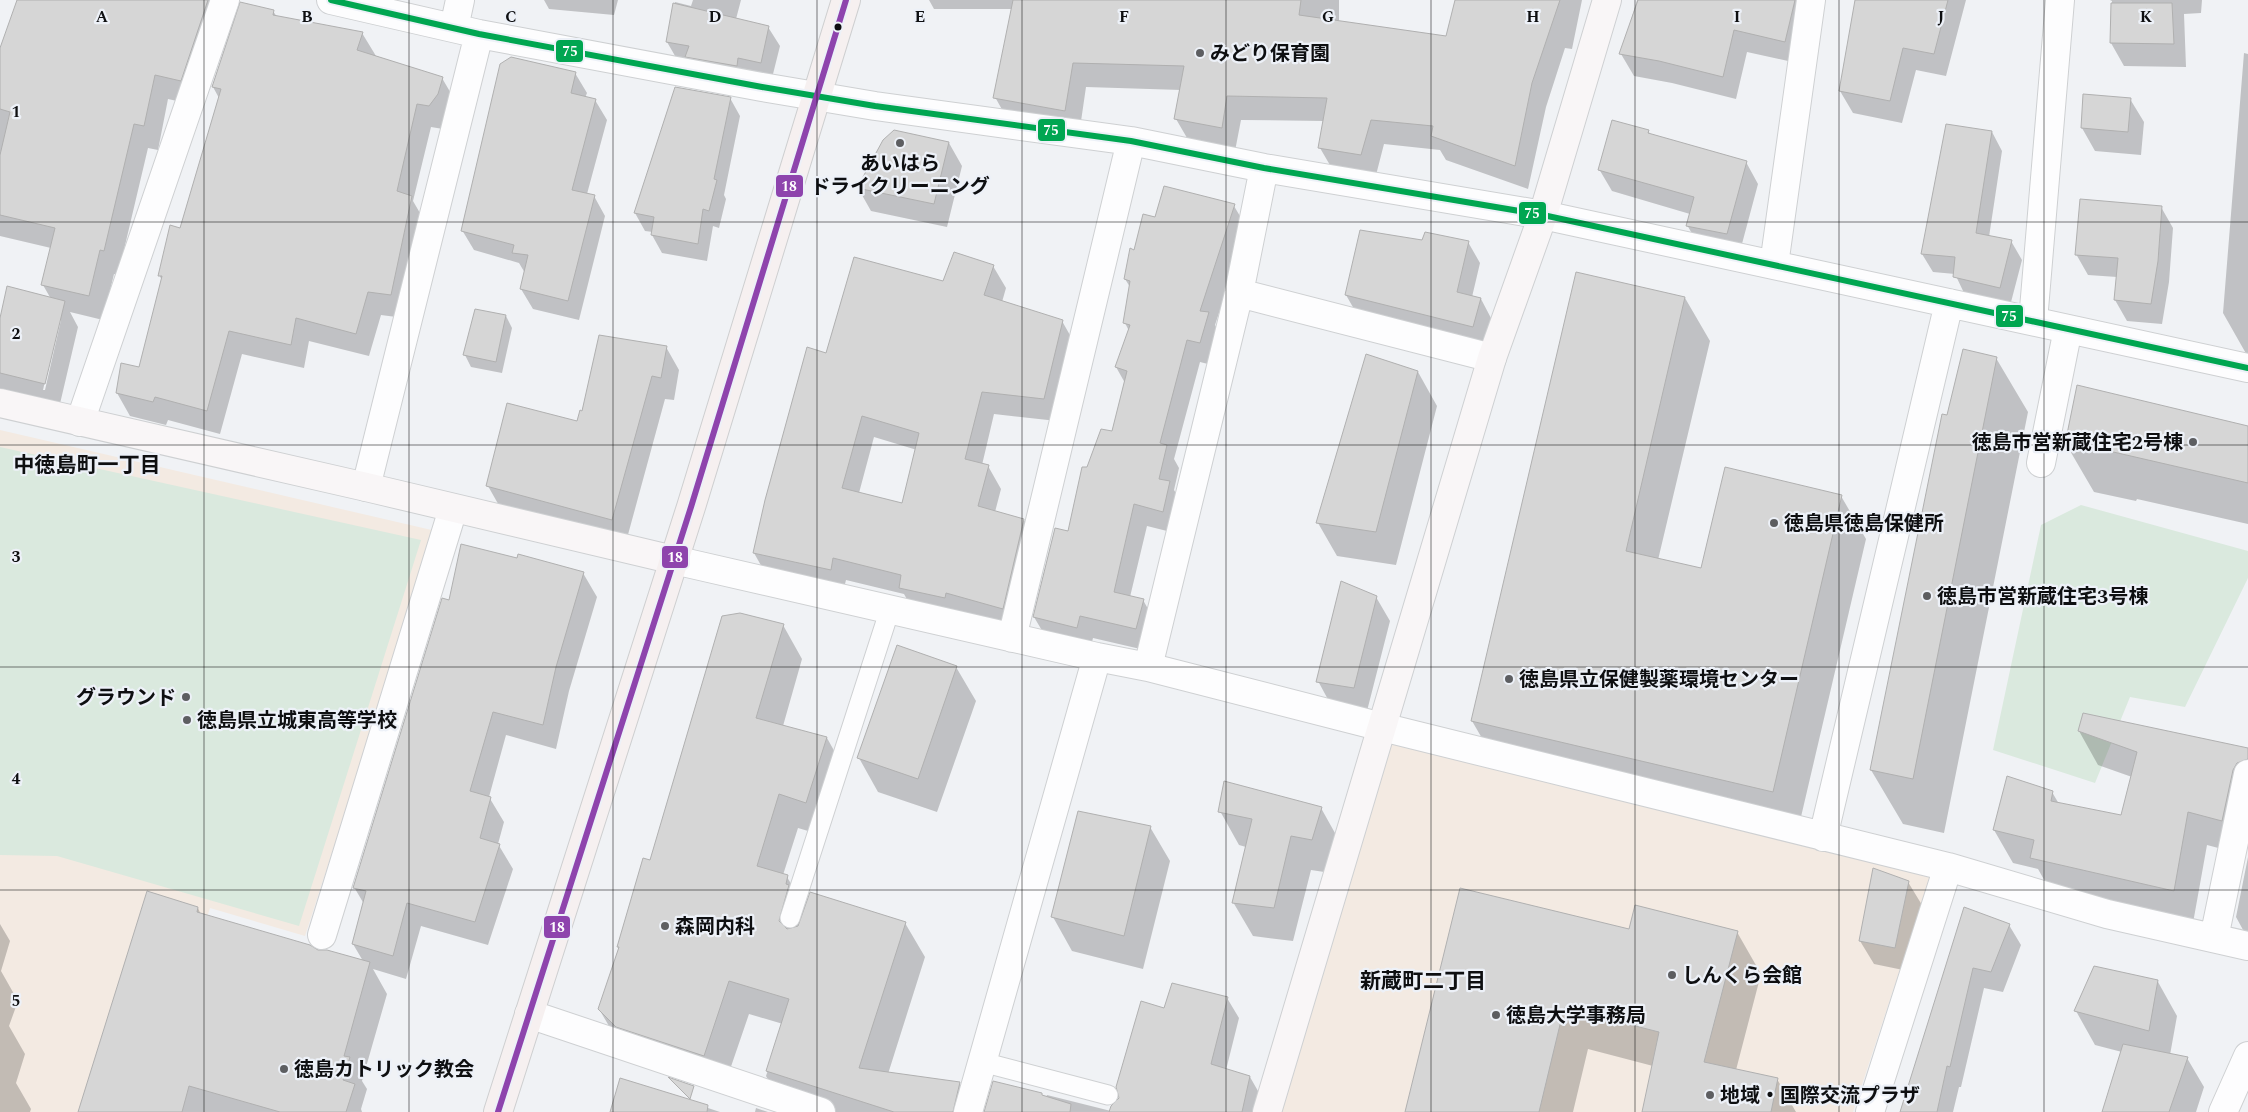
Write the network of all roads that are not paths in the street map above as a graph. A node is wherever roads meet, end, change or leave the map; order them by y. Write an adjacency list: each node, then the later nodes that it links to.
1 (225, 0): 21 (street)
2 (331, 0): 8 (street)
3 (460, 0): 8 (street)
4 (846, 0): 9 (main road)
5 (1607, 0): 12 (street)
6 (1811, 0): 13 (street)
7 (2060, 0): 16 (street)
8 (467, 31): 9 (street); 23 (street)
9 (816, 97): 10 (street); 25 (main road)
10 (1131, 141): 11 (street); 27 (street)
11 (1264, 168): 12 (street); 14 (street)
12 (1542, 215): 13 (street); 18 (street)
13 (1774, 265): 15 (street)
14 (1239, 293): 18 (street); 29 (street)
15 (1949, 303): 16 (street); 32 (street)
16 (2033, 321): 17 (street)
17 (2068, 329): 19 (street); 22 (street)
18 (1492, 358): 30 (street)
19 (2248, 368)
20 (0, 404): 21 (street)
21 (80, 422): 23 (street)
22 (2041, 463)
23 (366, 487): 24 (street)
24 (453, 509): 25 (street); 35 (street)
25 (674, 560): 26 (street); 38 (main road)
26 (890, 609): 27 (street); 34 (lane)
27 (1012, 638): 28 (street)
28 (1097, 657): 29 (street); 40 (street)
29 (1148, 667): 30 (street)
30 (1382, 727): 32 (street); 45 (street)
31 (2248, 774): 36 (street)
32 (1823, 836): 33 (street)
33 (1948, 867): 36 (street); 46 (street)
34 (790, 918)
35 (322, 935)
36 (2214, 938): 37 (street)
37 (2248, 946)
38 (529, 1014): 42 (main road); 43 (street)
39 (2248, 1056): 47 (street)
40 (982, 1062): 41 (lane); 44 (street)
41 (1108, 1094)
42 (498, 1112)
43 (821, 1112)
44 (968, 1112)
45 (1267, 1112)
46 (1870, 1112)
47 (2223, 1112)

